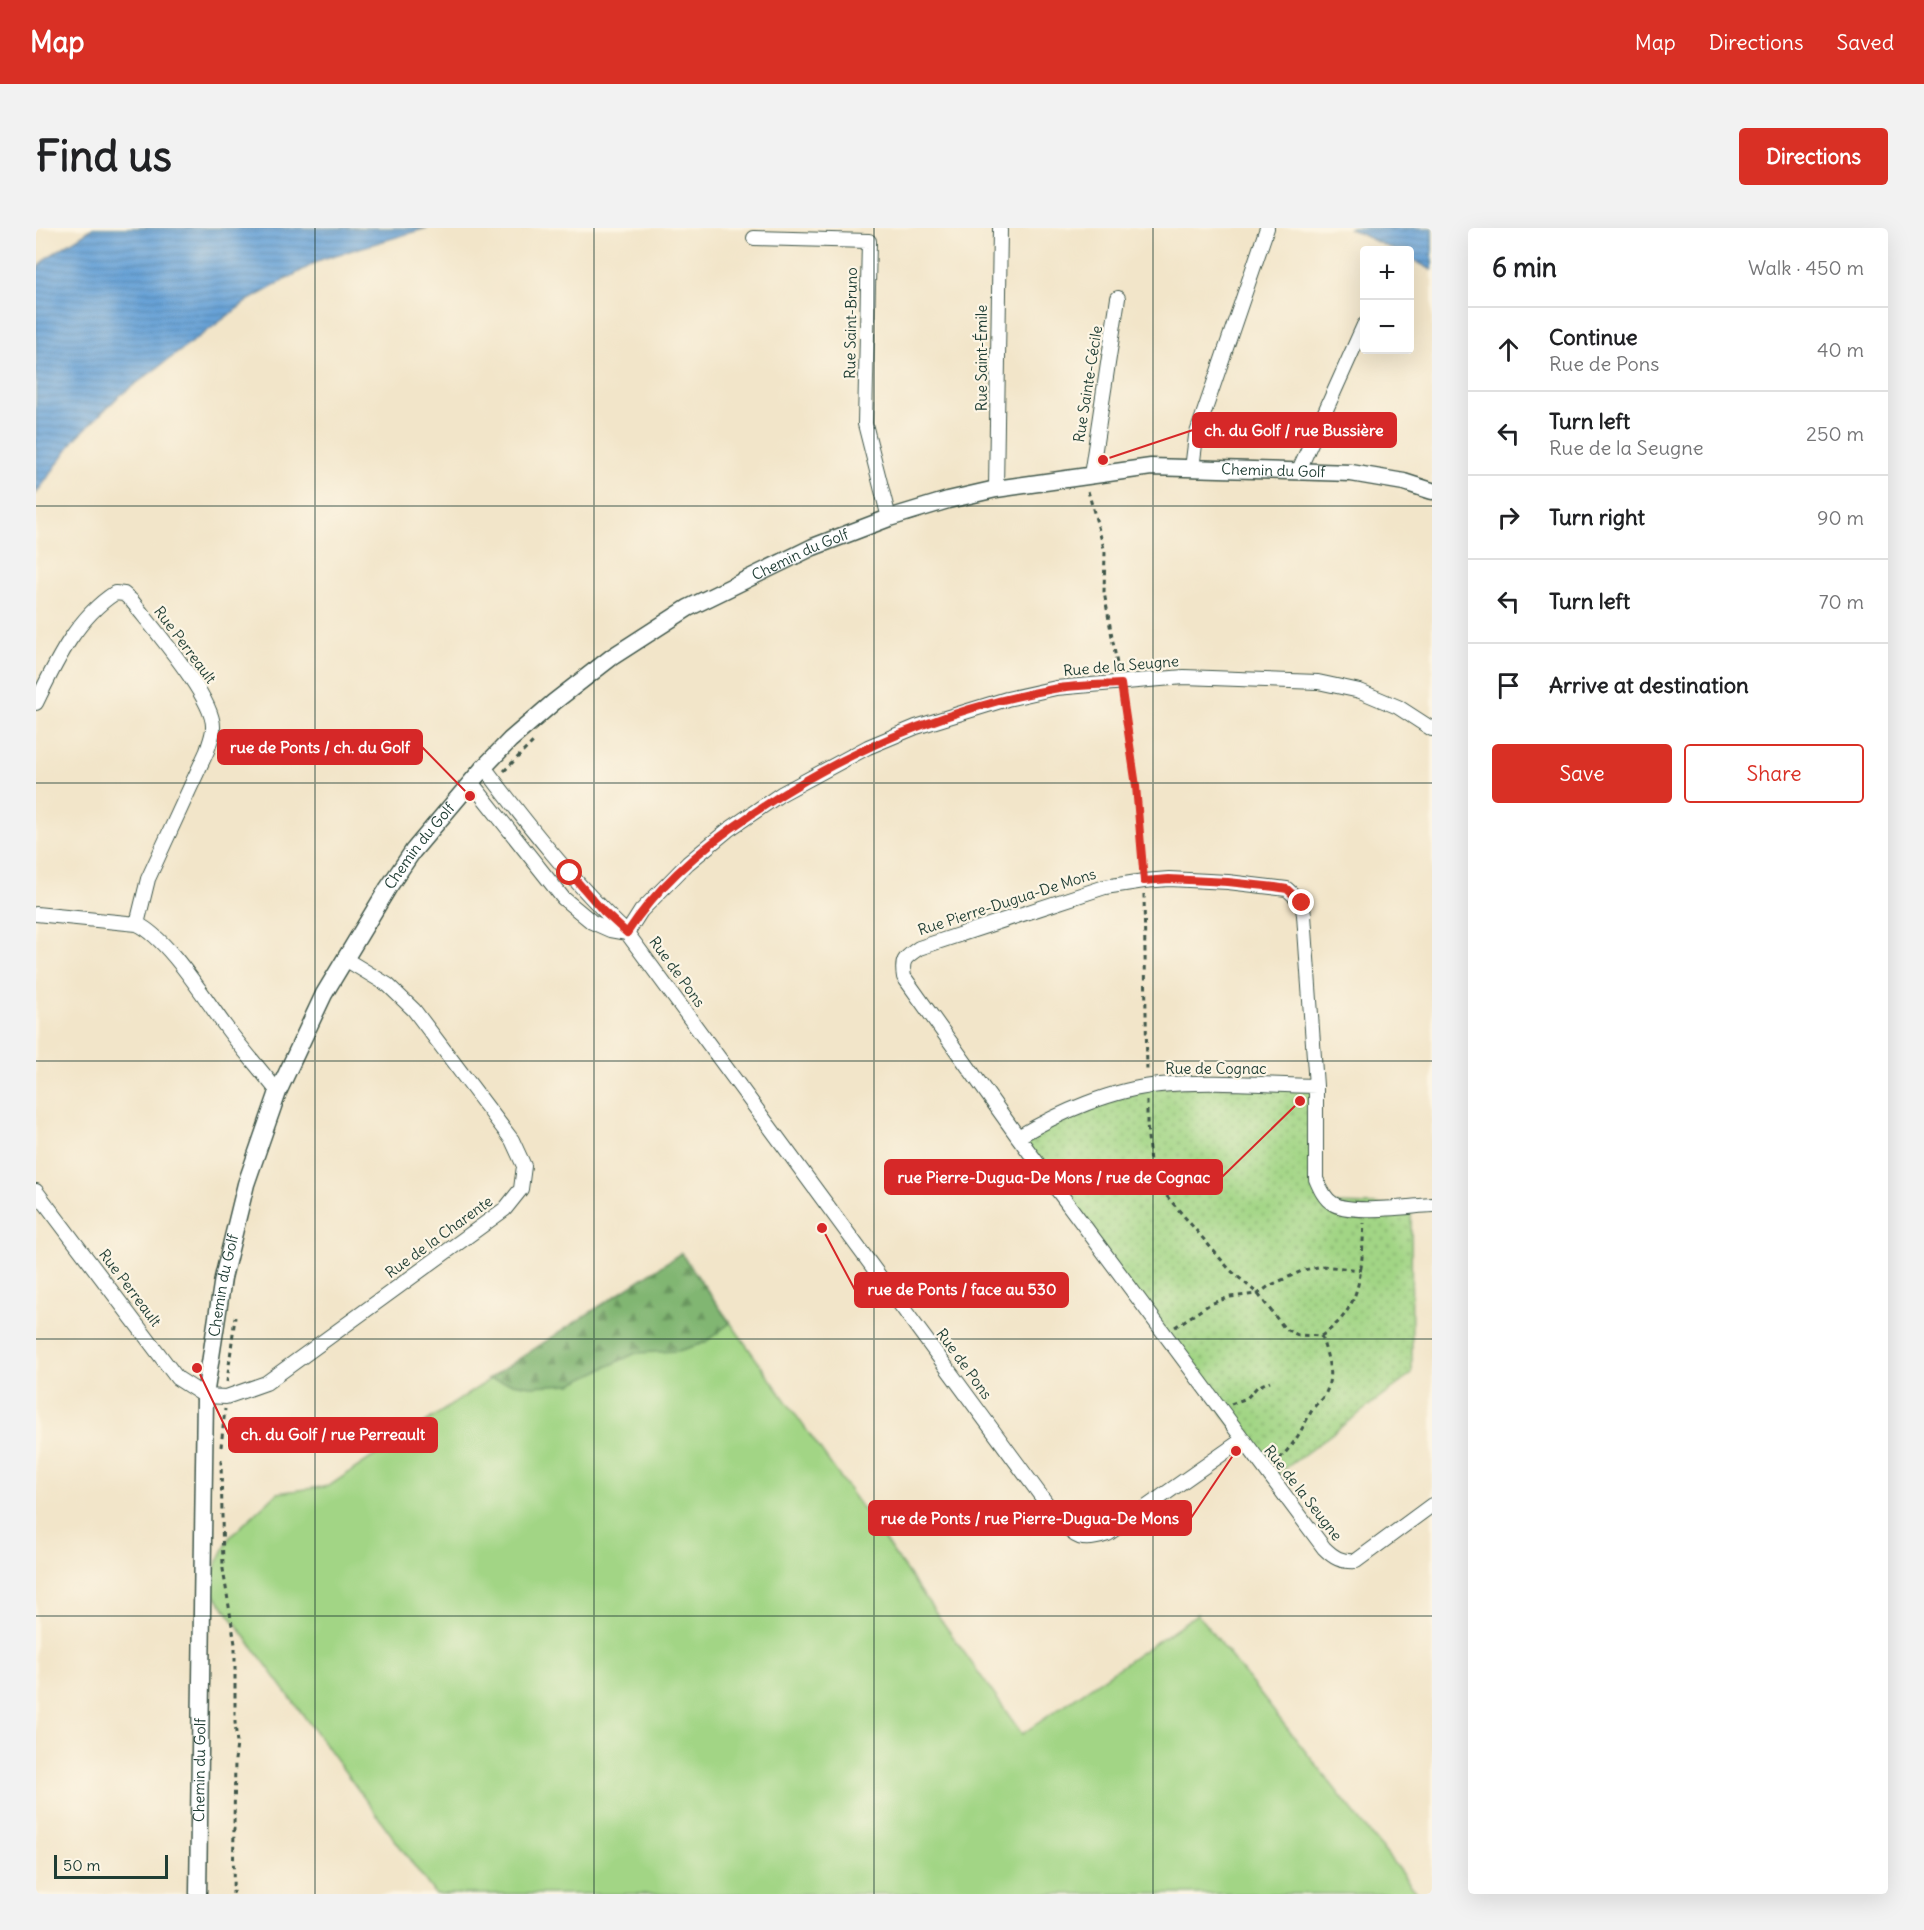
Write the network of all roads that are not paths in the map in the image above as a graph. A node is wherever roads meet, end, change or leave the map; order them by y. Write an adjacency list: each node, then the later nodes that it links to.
1 (1000, 228): 9 (street, Rue Saint-Émile)
2 (1267, 228): 6 (street)
3 (754, 238): 11 (street, Rue Saint-Bruno)
4 (1118, 298): 8 (street, Rue Sainte-Cécile)
5 (1360, 336): 7 (street)
6 (1192, 469): 7 (street, Chemin du Golf); 8 (street, Chemin du Golf)
7 (1298, 472): 10 (street, Chemin du Golf)
8 (1091, 475): 9 (street, Chemin du Golf)
9 (996, 489): 11 (street, Chemin du Golf)
10 (1432, 491)
11 (889, 518): 14 (street, Chemin du Golf)
12 (36, 703): 17 (street, Rue Perreault)
13 (1432, 729): 18 (street, Rue de la Seugne)
14 (484, 767): 15 (street, Chemin du Golf); 18 (street, Rue de Pons)
15 (471, 782): 18 (street, Rue de Pons); 19 (street, Chemin du Golf)
16 (36, 914): 17 (street)
17 (137, 924): 21 (street)
18 (627, 933): 26 (street, Rue de Pons)
19 (345, 959): 21 (street, Chemin du Golf); 25 (street, Rue de la Charente)
20 (1316, 1086): 22 (street, Rue de Cognac); 22 (street, Rue Pierre-Dugua-De Mons); 24 (street, Rue Pierre-Dugua-De Mons)
21 (278, 1092): 25 (street, Chemin du Golf)
22 (1018, 1137): 26 (street, Rue Pierre-Dugua-De Mons)
23 (36, 1191): 25 (street, Rue Perreault)
24 (1432, 1205)
25 (205, 1396): 28 (street, Chemin du Golf)
26 (1242, 1440): 27 (street, Rue de la Seugne)
27 (1432, 1505)
28 (198, 1894)

